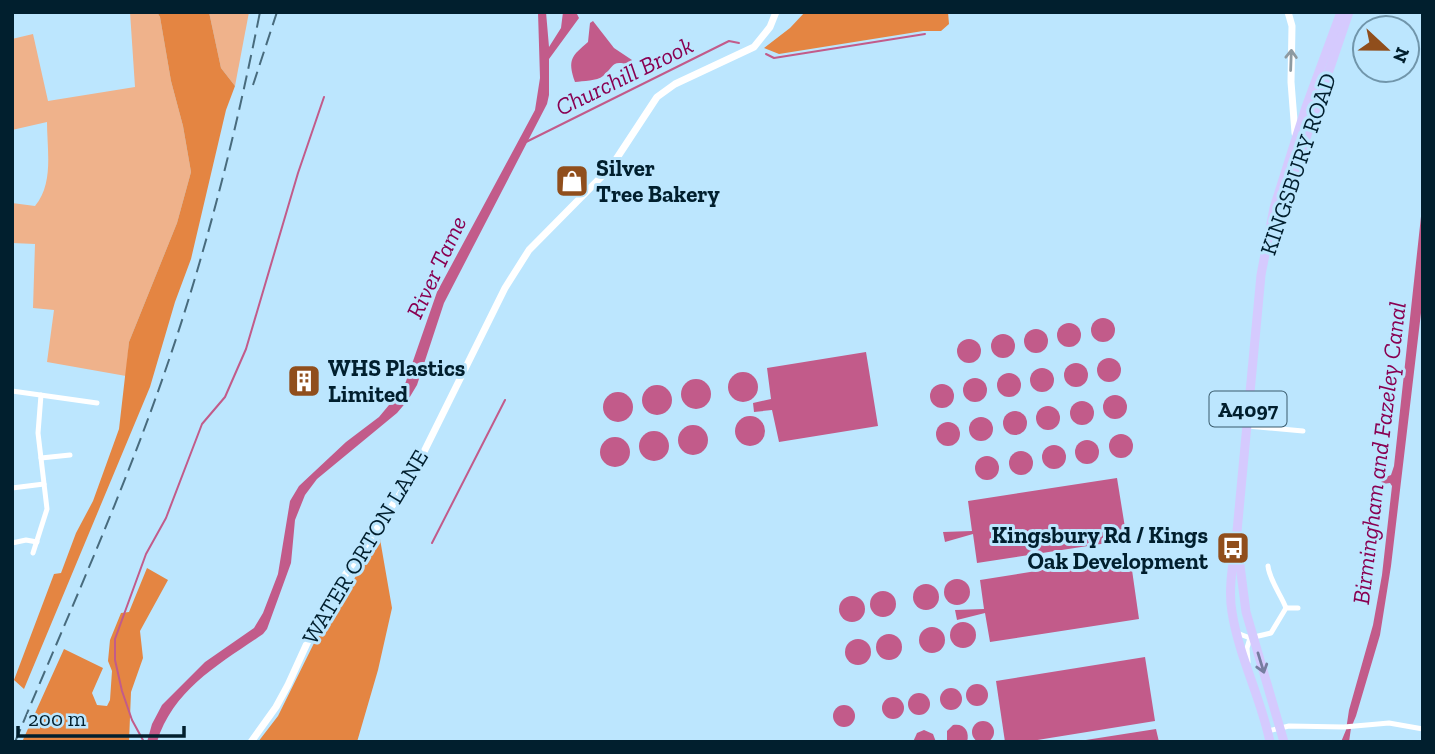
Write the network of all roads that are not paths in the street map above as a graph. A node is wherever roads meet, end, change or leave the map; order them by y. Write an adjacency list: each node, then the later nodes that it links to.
1 (1288, 12): 6 (street)
2 (1294, 12): 6 (street)
3 (1341, 12): 9 (main road, KINGSBURY ROAD / A4097)
4 (1349, 12): 7 (main road, KINGSBURY ROAD / A4097)
5 (775, 13): 44 (street, WATER ORTON LANE)
6 (1292, 26): 8 (street, one-way to 6)
7 (1339, 44): 9 (main road); 11 (main road, KINGSBURY ROAD / A4097)
8 (1292, 94): 9 (street); 12 (street)
9 (1308, 102): 10 (main road, KINGSBURY ROAD / A4097)
10 (1304, 114): 11 (main road); 12 (main road, KINGSBURY ROAD / A4097)
11 (1310, 128): 13 (main road); 14 (main road, KINGSBURY ROAD / A4097)
12 (1295, 138): 13 (main road, KINGSBURY ROAD / A4097)
13 (1273, 208): 14 (main road, KINGSBURY ROAD / A4097)
14 (1261, 275): 20 (main road, KINGSBURY ROAD / A4097)
15 (12, 391): 16 (street)
16 (41, 395): 17 (street); 23 (street)
17 (88, 402): 18 (street); 19 (street)
18 (97, 403)
19 (87, 411)
20 (1247, 426): 21 (street); 28 (main road, KINGSBURY ROAD / A4097)
21 (1303, 431)
22 (70, 455): 23 (street)
23 (41, 458): 25 (street)
24 (16, 480): 26 (street)
25 (44, 484): 26 (street); 27 (street)
26 (14, 487)
27 (37, 542): 29 (street); 31 (street)
28 (1236, 542): 32 (main road, KINGSBURY ROAD / A4097); 36 (main road, KINGSBURY ROAD / A4097)
29 (15, 543): 30 (street)
30 (19, 551)
31 (33, 553)
32 (1239, 557): 36 (main road); 37 (main road, KINGSBURY ROAD / A4097)
33 (1268, 566): 34 (street)
34 (1286, 608): 35 (street); 39 (street)
35 (1298, 608)
36 (1231, 610): 37 (main road); 38 (main road, KINGSBURY ROAD / A4097)
37 (1247, 612): 39 (main road, KINGSBURY ROAD / A4097)
38 (1237, 633): 39 (street); 40 (main road, KINGSBURY ROAD / A4097)
39 (1252, 638): 40 (street); 41 (main road, KINGSBURY ROAD / A4097, one-way to 41)
40 (1256, 695): 43 (main road, KINGSBURY ROAD / A4097)
41 (1282, 727): 42 (street); 43 (street); 46 (main road, KINGSBURY ROAD / A4097)
42 (1423, 729)
43 (1268, 731): 45 (main road, KINGSBURY ROAD / A4097)
44 (251, 742)
45 (1270, 742)
46 (1284, 742)

